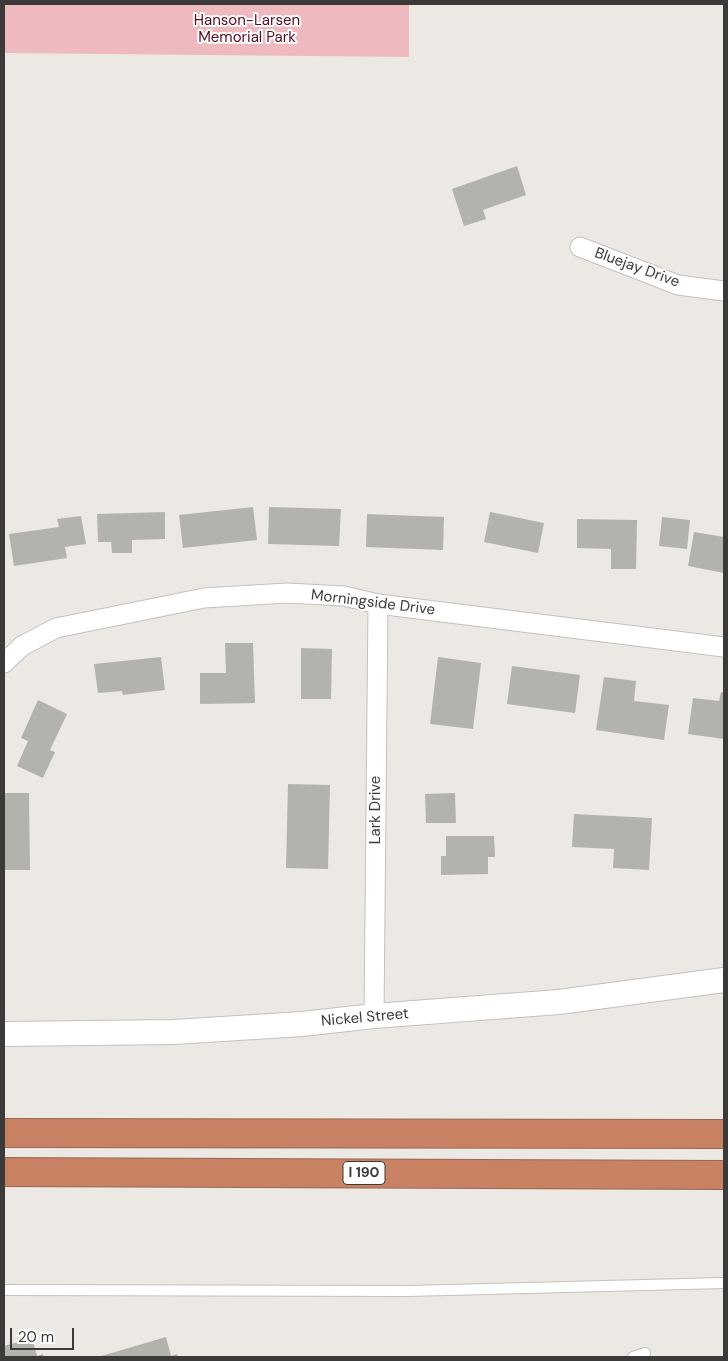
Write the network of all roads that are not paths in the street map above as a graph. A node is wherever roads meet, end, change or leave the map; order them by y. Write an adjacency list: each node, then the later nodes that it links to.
1 (580, 247): 2 (street, Bluejay Drive)
2 (724, 291)
3 (378, 604): 4 (street, Morningside Drive); 5 (street, Morningside Drive); 7 (street, Lark Drive)
4 (724, 647)
5 (4, 663)
6 (724, 980): 7 (street, Nickel Street)
7 (374, 1016): 8 (street, Nickel Street)
8 (4, 1034)
9 (4, 1133): 10 (highway)
10 (724, 1134)
11 (4, 1172): 12 (highway, I 190)
12 (724, 1175)
13 (724, 1283): 14 (lane)
14 (4, 1290)
15 (645, 1353): 16 (lane)
16 (633, 1357)

